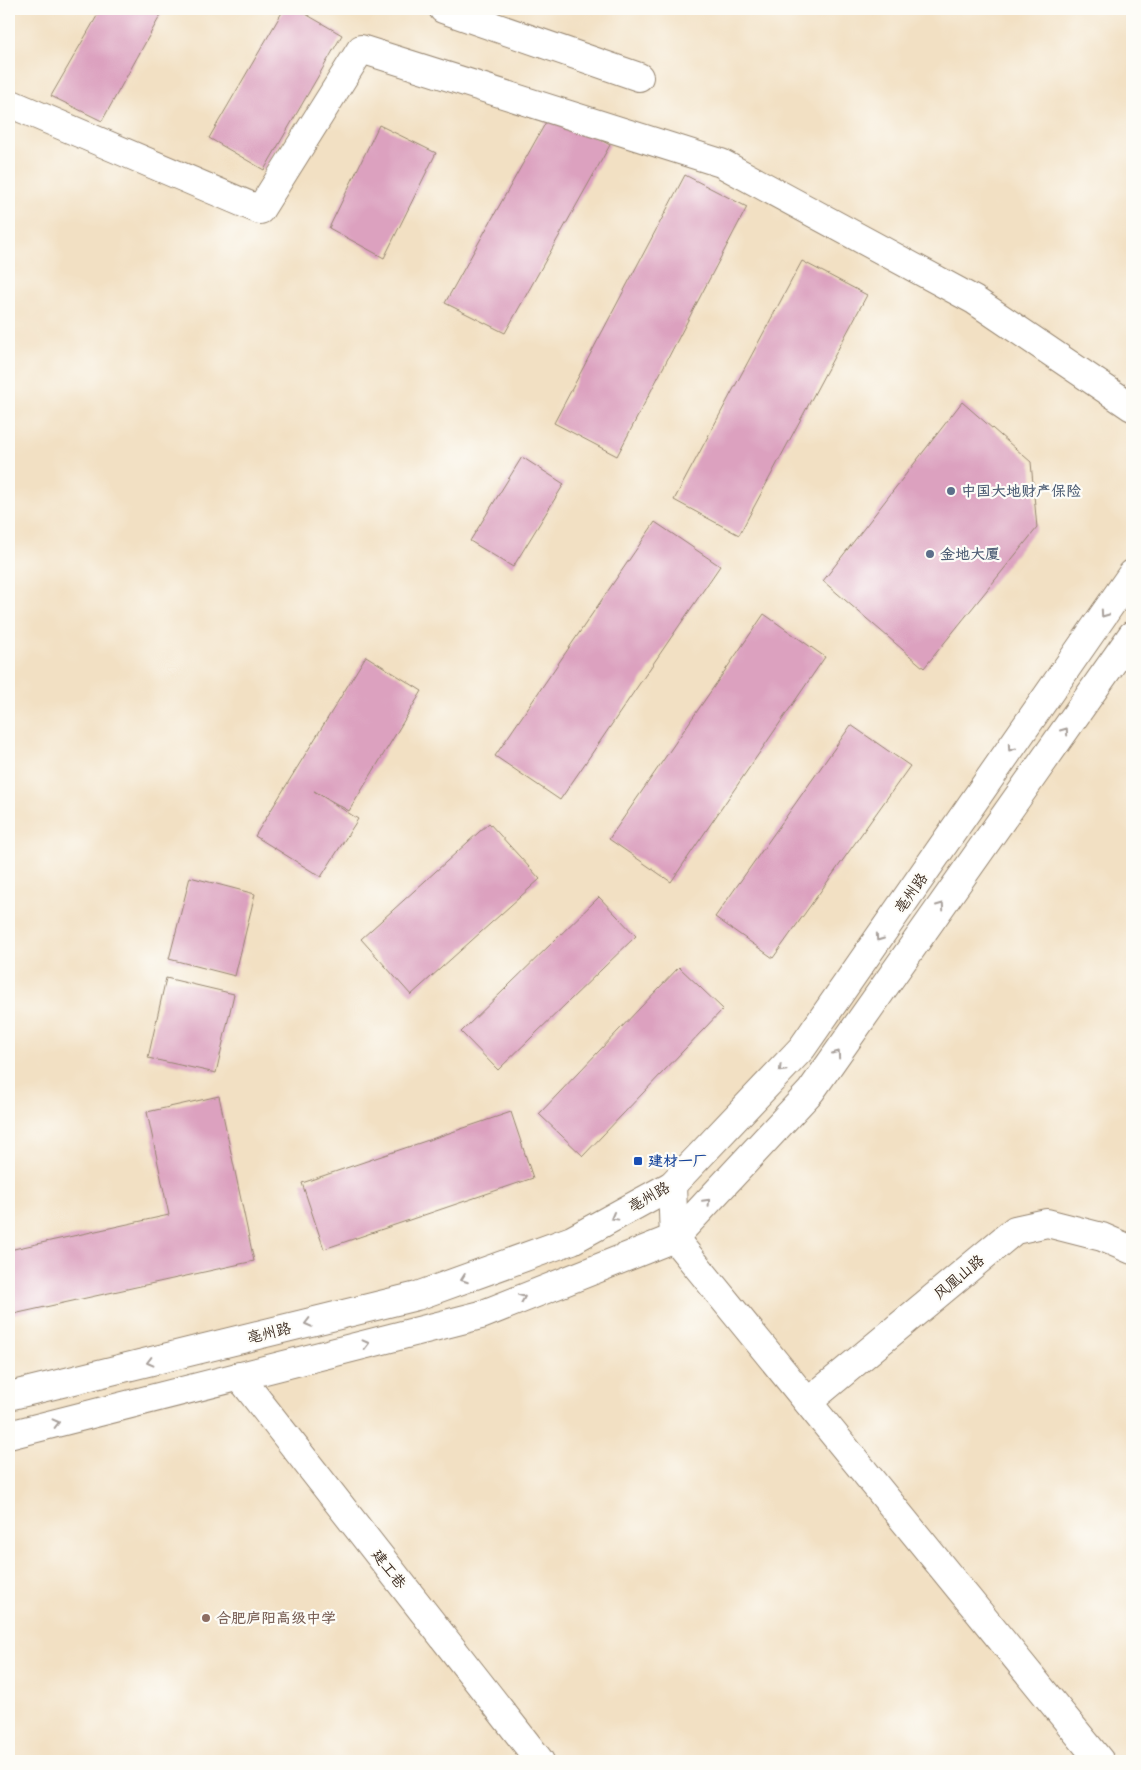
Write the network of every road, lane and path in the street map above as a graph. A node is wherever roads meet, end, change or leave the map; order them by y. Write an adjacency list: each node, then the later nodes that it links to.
1 (444, 9): 2 (main road)
2 (638, 77)
3 (9, 103): 4 (main road)
4 (1132, 407)
5 (1132, 574): 7 (main road, 亳州路, one-way to 7)
6 (1132, 635): 8 (main road, one-way to 6)
7 (672, 1185): 8 (main road); 11 (main road, 亳州路, one-way to 11)
8 (674, 1238): 10 (main road, one-way to 8); 12 (main road)
9 (1132, 1250): 12 (main road, 风凰山路)
10 (238, 1376): 13 (main road, one-way to 10); 14 (main road, 建工巷)
11 (9, 1396)
12 (808, 1402): 15 (main road)
13 (9, 1435)
14 (540, 1761)
15 (1100, 1761)

